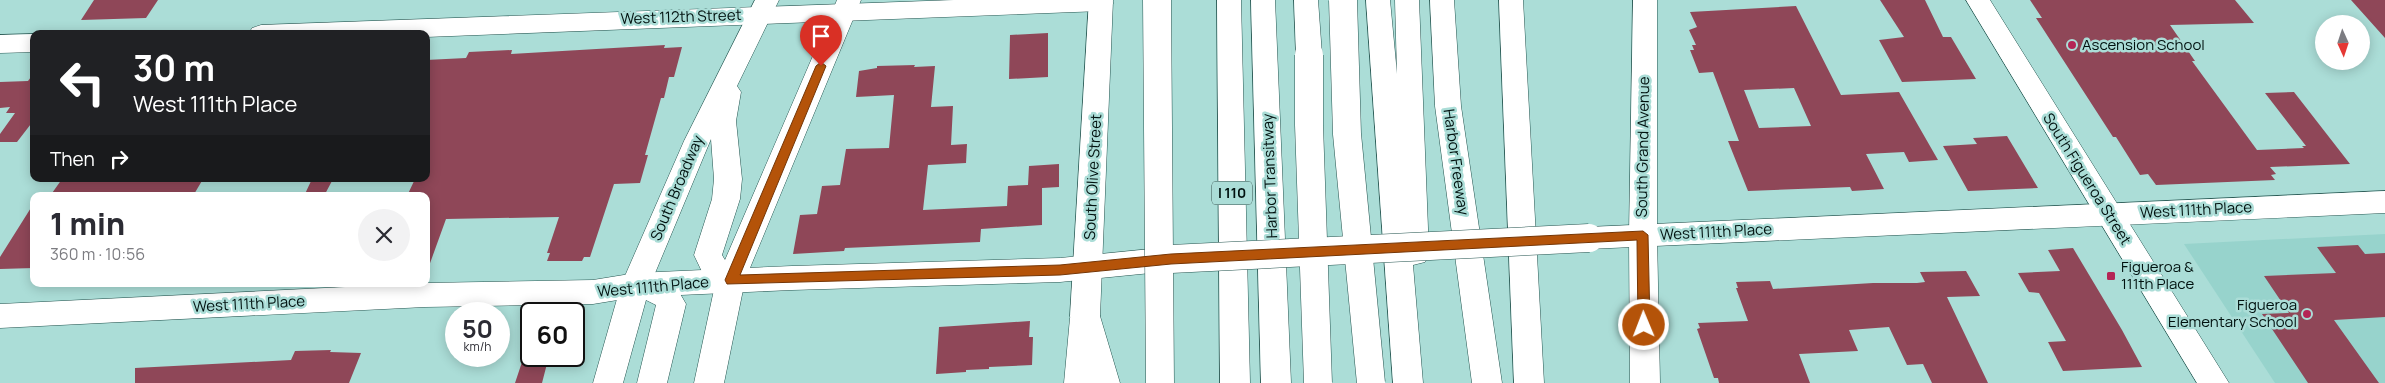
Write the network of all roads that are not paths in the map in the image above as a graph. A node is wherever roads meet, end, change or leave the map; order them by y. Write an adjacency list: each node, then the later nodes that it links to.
1 (1157, 0): 32 (main road, bridge)
2 (1229, 0): 33 (main road, I 110)
3 (1263, 0): 34 (main road, Harbor Transitway)
4 (1307, 0): 35 (main road, bridge)
5 (1343, 0): 36 (main road, bridge)
6 (1378, 0): 37 (main road)
7 (1407, 0): 38 (main road)
8 (1442, 0): 39 (main road, Harbor Freeway)
9 (1511, 0): 40 (main road)
10 (1645, 0): 21 (main road, South Grand Avenue)
11 (1978, 0): 20 (main road, South Figueroa Street)
12 (1101, 2): 14 (main road, West 112th Street); 22 (main road, South Olive Street)
13 (763, 7): 14 (main road, West 112th Street); 15 (main road, West 112th Street); 18 (main road, South Broadway)
14 (846, 7): 23 (main road)
15 (335, 30)
16 (30, 43): 17 (main road)
17 (0, 44)
18 (732, 68): 23 (main road); 24 (main road, South Broadway)
19 (2385, 202): 20 (main road, West 111th Place)
20 (2109, 214): 21 (main road, West 111th Place); 42 (main road, South Figueroa Street)
21 (1643, 235): 22 (main road, West 111th Place, bridge); 41 (main road, South Grand Avenue)
22 (1089, 268): 23 (main road, West 111th Place); 26 (main road, South Olive Street)
23 (731, 280): 24 (main road, West 111th Place); 29 (main road)
24 (636, 285): 25 (main road, West 111th Place); 27 (main road, South Broadway); 28 (main road)
25 (0, 316)
26 (1085, 316): 30 (main road, South Olive Street); 31 (main road)
27 (608, 383)
28 (652, 383)
29 (708, 383)
30 (1079, 383)
31 (1105, 383)
32 (1160, 383)
33 (1235, 383)
34 (1276, 383)
35 (1318, 383)
36 (1372, 383)
37 (1408, 383)
38 (1418, 383)
39 (1487, 383)
40 (1529, 383)
41 (1645, 383)
42 (2214, 383)

